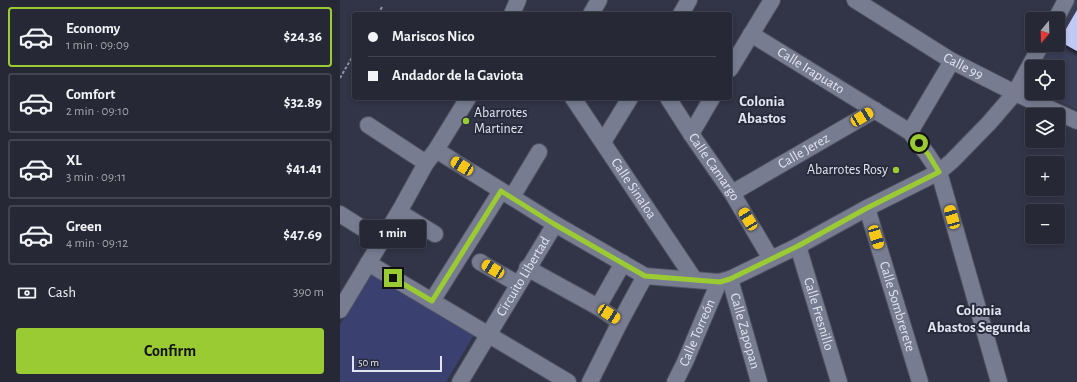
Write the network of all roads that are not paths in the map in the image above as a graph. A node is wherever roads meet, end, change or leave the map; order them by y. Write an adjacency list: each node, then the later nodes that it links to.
1 (599, 0): 7 (street)
2 (689, 0): 8 (street)
3 (772, 0): 10 (street)
4 (876, 0): 6 (street)
5 (1066, 0): 9 (street)
6 (857, 1): 12 (street, Calle 99)
7 (592, 12)
8 (681, 12)
9 (1060, 12)
10 (751, 34): 13 (street); 20 (street, Calle Irapuato)
11 (1037, 52): 14 (street)
12 (952, 61): 14 (street, Calle 99); 23 (street)
13 (732, 66)
14 (1015, 93): 21 (street, Calle 99); 29 (street)
15 (467, 100): 26 (street)
16 (574, 100): 25 (street, Calle Sinaloa)
17 (629, 100): 25 (street)
18 (669, 100): 24 (street, Calle Camargo)
19 (711, 100): 24 (street)
20 (874, 110): 23 (street, Calle Irapuato); 30 (street, Calle Jerez)
21 (1077, 122)
22 (368, 126): 28 (street)
23 (910, 132): 29 (street, Calle Irapuato)
24 (690, 134): 30 (street, Calle Camargo)
25 (603, 142): 45 (street, Calle Sinaloa)
26 (436, 150): 28 (street); 31 (street, Circuito Libertad)
27 (539, 152): 31 (street)
28 (426, 163): 33 (street)
29 (939, 172): 32 (street); 62 (street, Calle Irapuato)
30 (732, 193): 39 (street, Calle Camargo)
31 (506, 194): 35 (street, Circuito Libertad); 48 (street)
32 (867, 208): 38 (street); 61 (street, Calle Sombrerete)
33 (399, 212): 36 (street); 37 (street)
34 (340, 214): 37 (street)
35 (554, 224): 42 (street); 43 (street, Circuito Libertad)
36 (434, 234)
37 (381, 240): 41 (street)
38 (798, 246): 39 (street); 60 (street, Calle Fresnillo)
39 (771, 259): 46 (street)
40 (480, 262): 47 (street)
41 (368, 263): 48 (street); 50 (street)
42 (623, 263): 44 (street); 49 (street)
43 (527, 268): 47 (street, Circuito Libertad); 49 (street)
44 (645, 276): 45 (street); 51 (street)
45 (694, 279): 46 (street)
46 (725, 281): 53 (street, Calle Torreón); 59 (street, Calle Zapopan)
47 (518, 284): 52 (street, Circuito Libertad)
48 (432, 301): 52 (street)
49 (598, 307): 51 (street)
50 (340, 310)
51 (620, 322): 56 (street)
52 (488, 334): 54 (street, Circuito Libertad); 55 (street)
53 (685, 362): 57 (street, Calle Torreón); 58 (street)
54 (460, 382)
55 (568, 382)
56 (590, 382)
57 (675, 382)
58 (690, 382)
59 (759, 382)
60 (839, 382)
61 (920, 382)
62 (999, 382)

